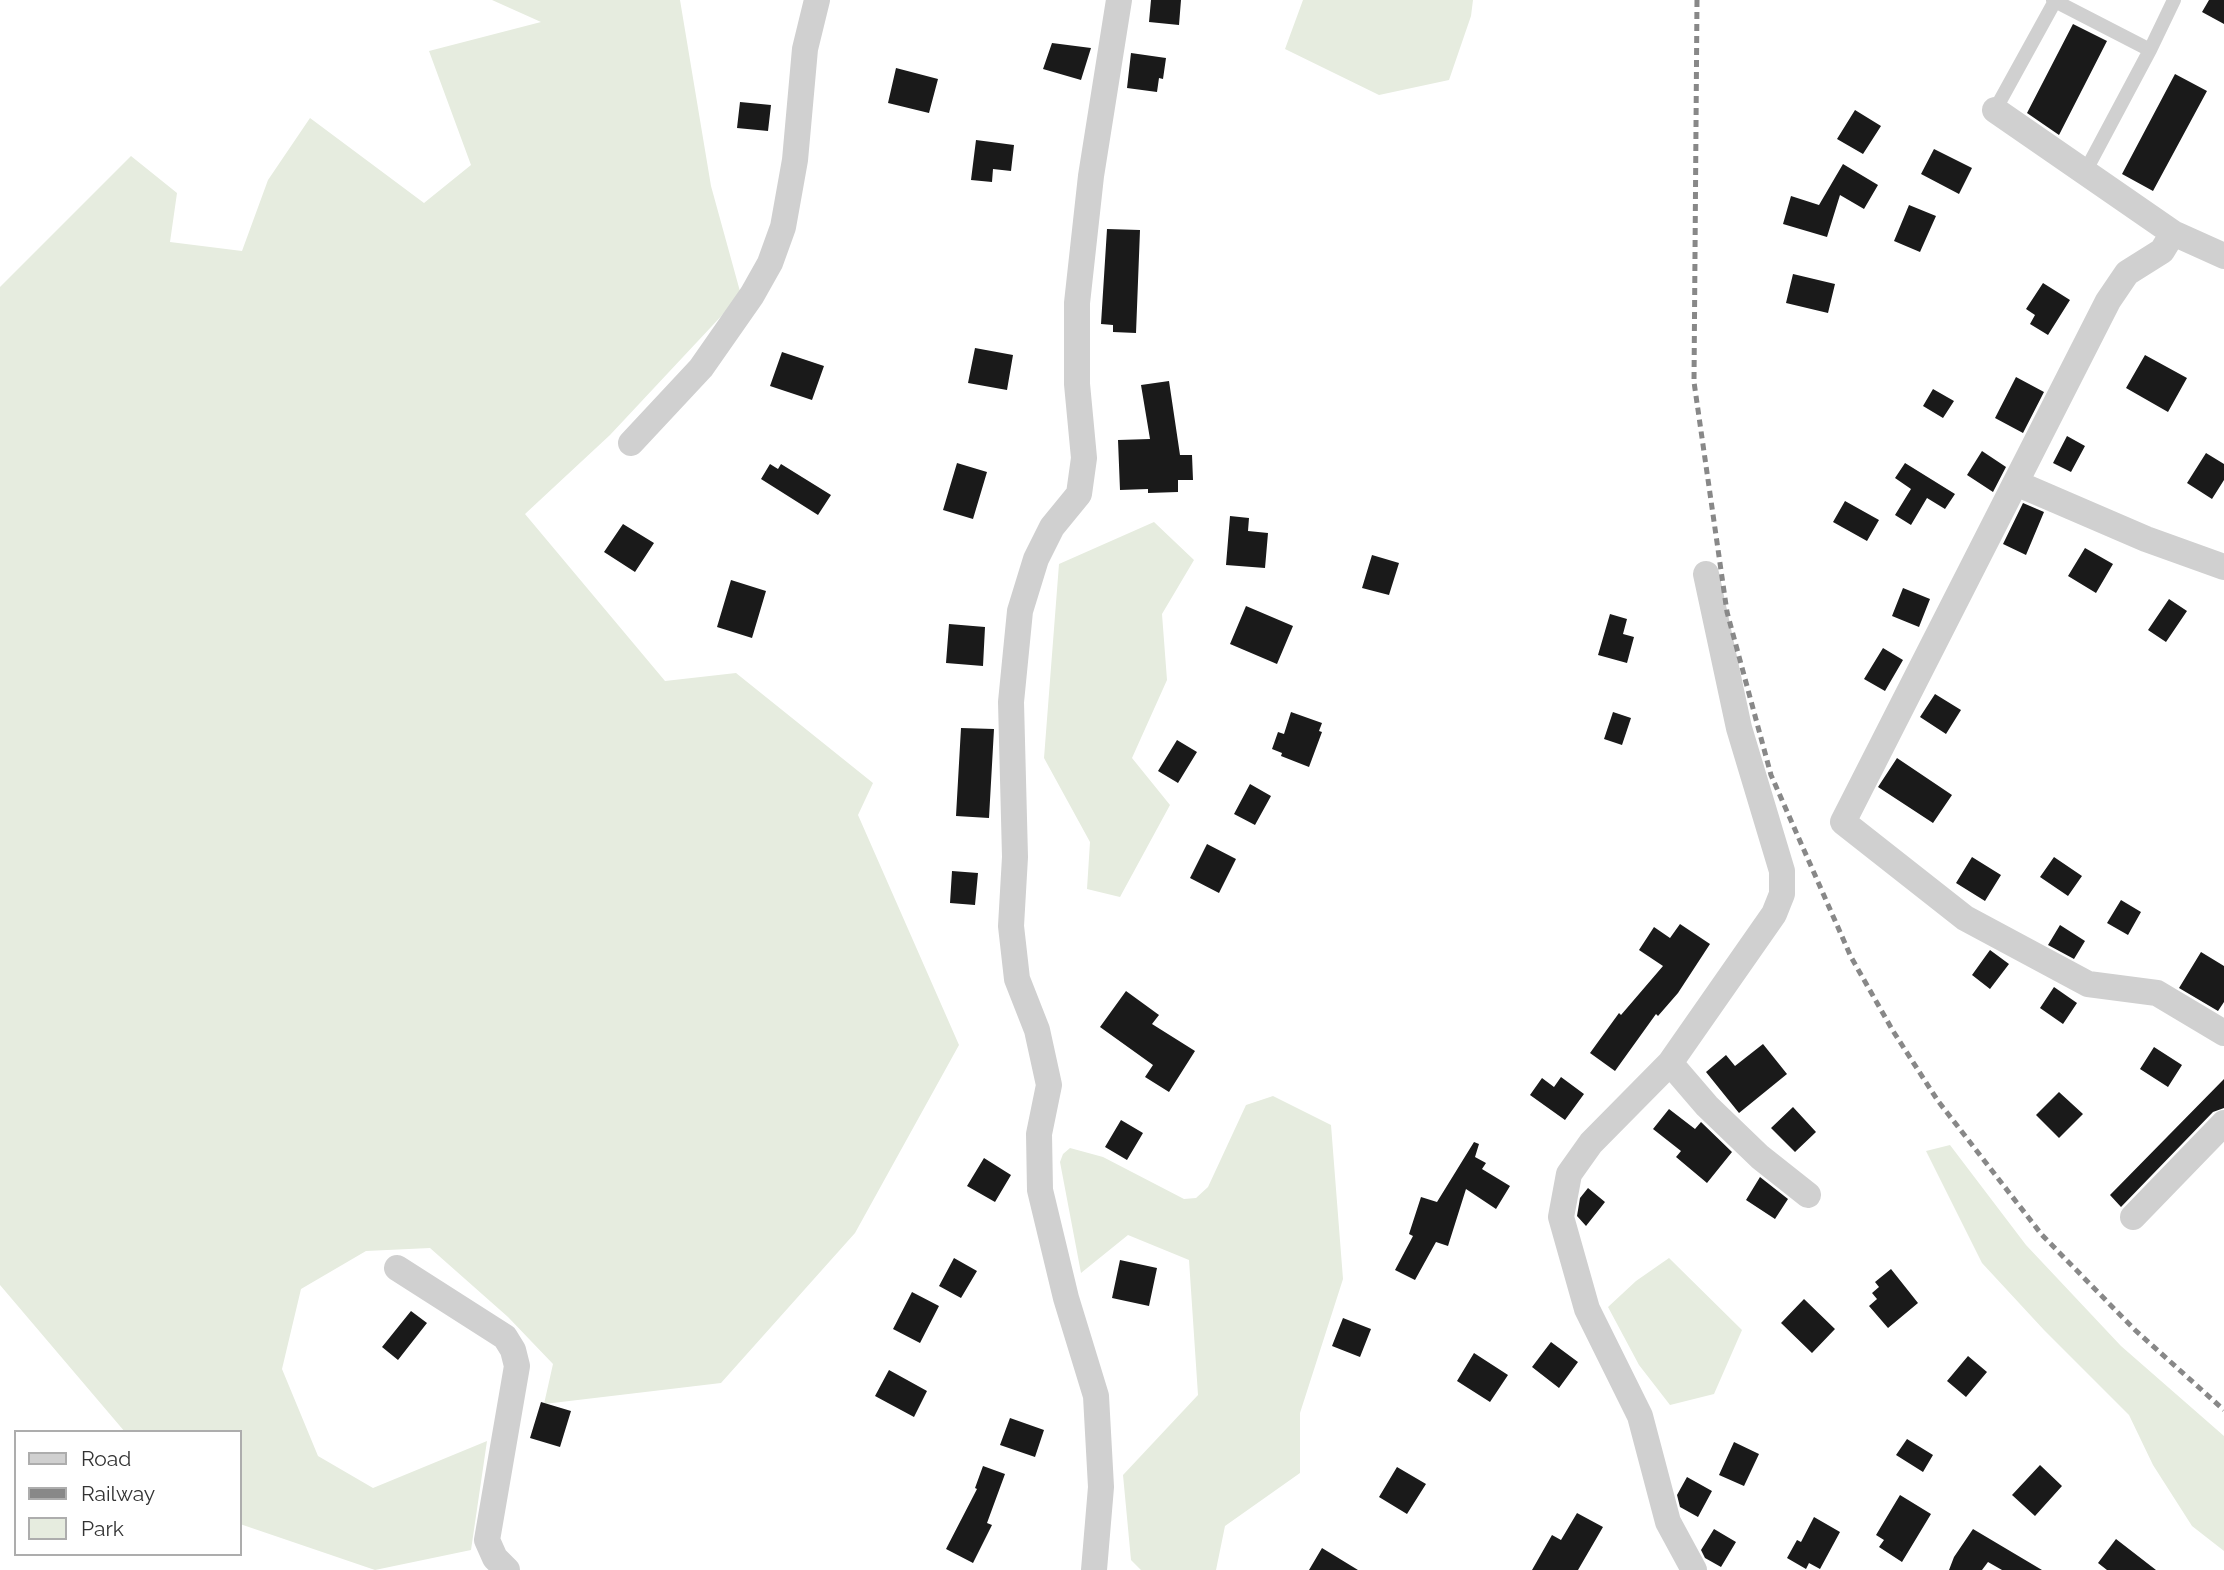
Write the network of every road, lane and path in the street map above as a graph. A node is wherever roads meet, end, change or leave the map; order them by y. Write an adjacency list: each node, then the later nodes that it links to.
1 (817, 0): 10 (street)
2 (1119, 0): 21 (street)
3 (2174, 0): 5 (lane)
4 (2054, 1): 5 (lane); 6 (lane)
5 (2150, 50): 7 (lane)
6 (1995, 110): 7 (street)
7 (2085, 172): 8 (street)
8 (2173, 233): 9 (street); 11 (street)
9 (2224, 256)
10 (631, 443)
11 (2015, 483): 12 (street); 14 (street)
12 (2224, 567)
13 (1706, 574): 15 (street)
14 (2224, 1033)
15 (1670, 1063): 17 (street); 22 (street)
16 (2224, 1123): 18 (street)
17 (1808, 1195)
18 (2133, 1217)
19 (397, 1268): 20 (street)
20 (507, 1570)
21 (1094, 1570)
22 (1694, 1570)

